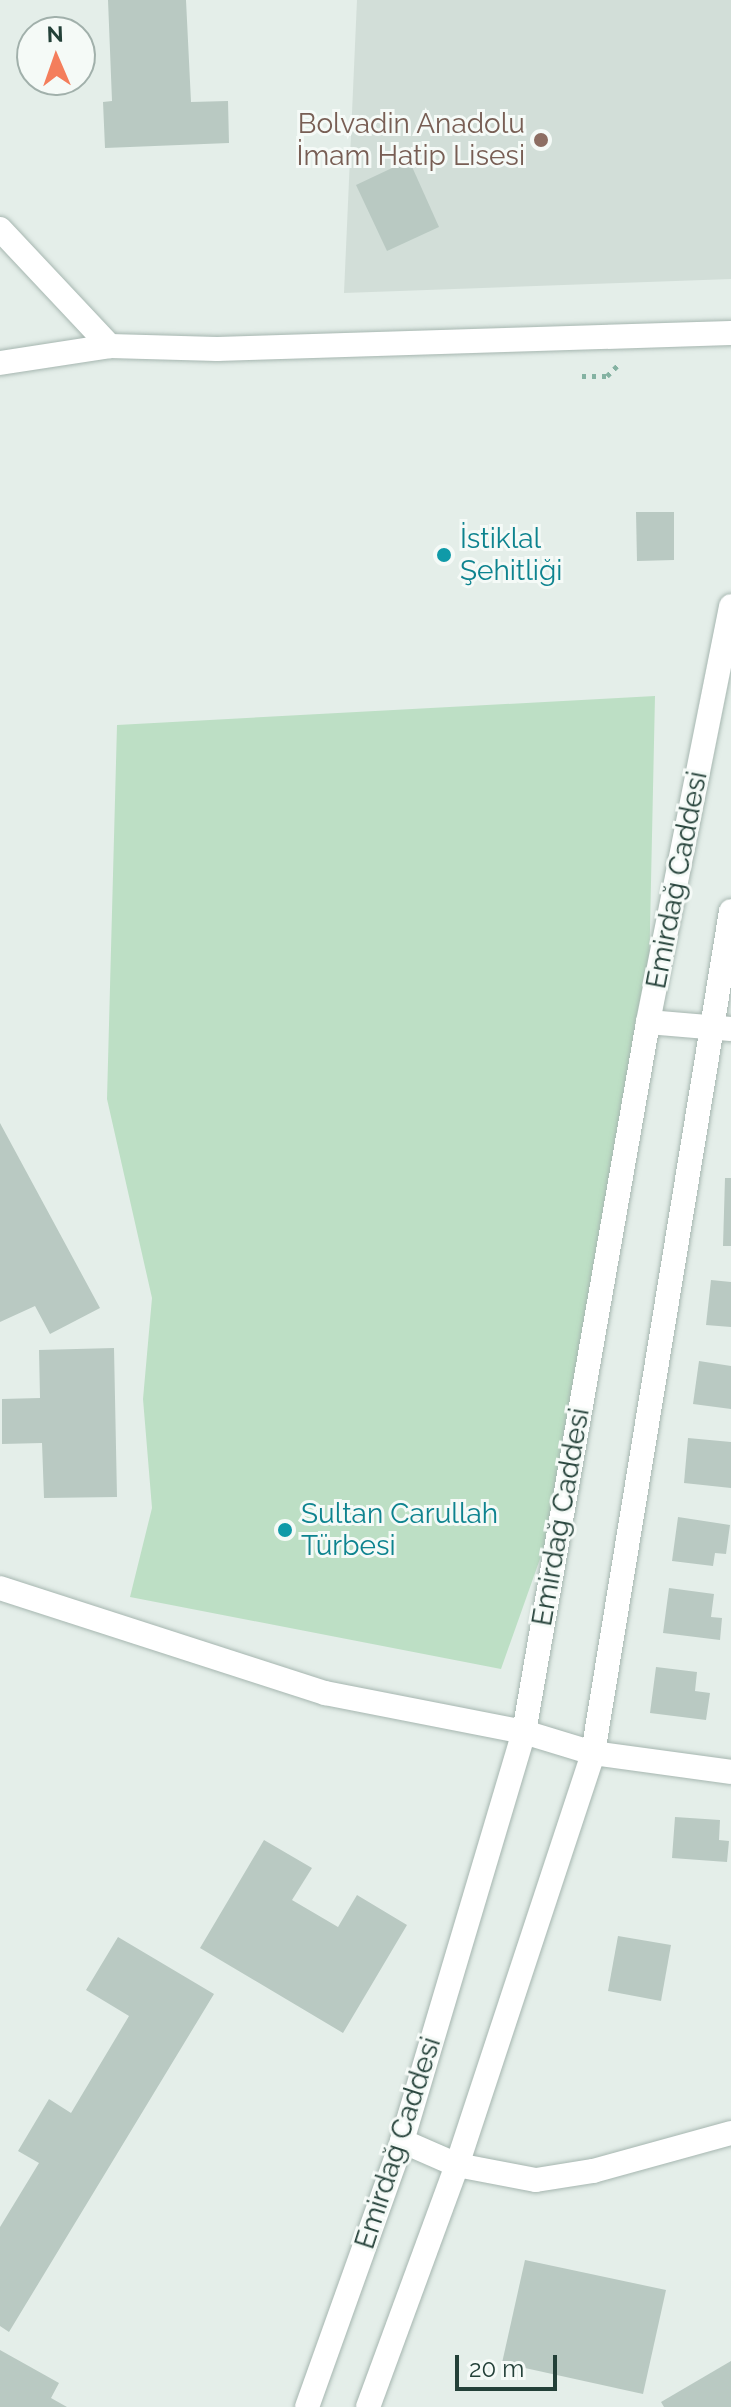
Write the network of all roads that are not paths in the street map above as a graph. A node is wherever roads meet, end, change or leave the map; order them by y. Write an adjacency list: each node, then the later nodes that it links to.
1 (0, 229): 3 (main road)
2 (731, 333): 3 (main road)
3 (110, 346): 4 (main road)
4 (0, 363)
5 (731, 606): 7 (main road, Emirdağ Caddesi)
6 (731, 911): 8 (main road)
7 (648, 1022): 8 (main road); 10 (main road, Emirdağ Caddesi)
8 (720, 1028): 11 (main road)
9 (0, 1588): 10 (main road)
10 (524, 1732): 11 (main road); 14 (main road, Emirdağ Caddesi)
11 (593, 1753): 12 (main road); 15 (main road)
12 (731, 1772)
13 (731, 2133): 15 (main road)
14 (402, 2141): 15 (main road); 16 (main road, Emirdağ Caddesi)
15 (457, 2165): 17 (main road)
16 (307, 2407)
17 (368, 2407)

